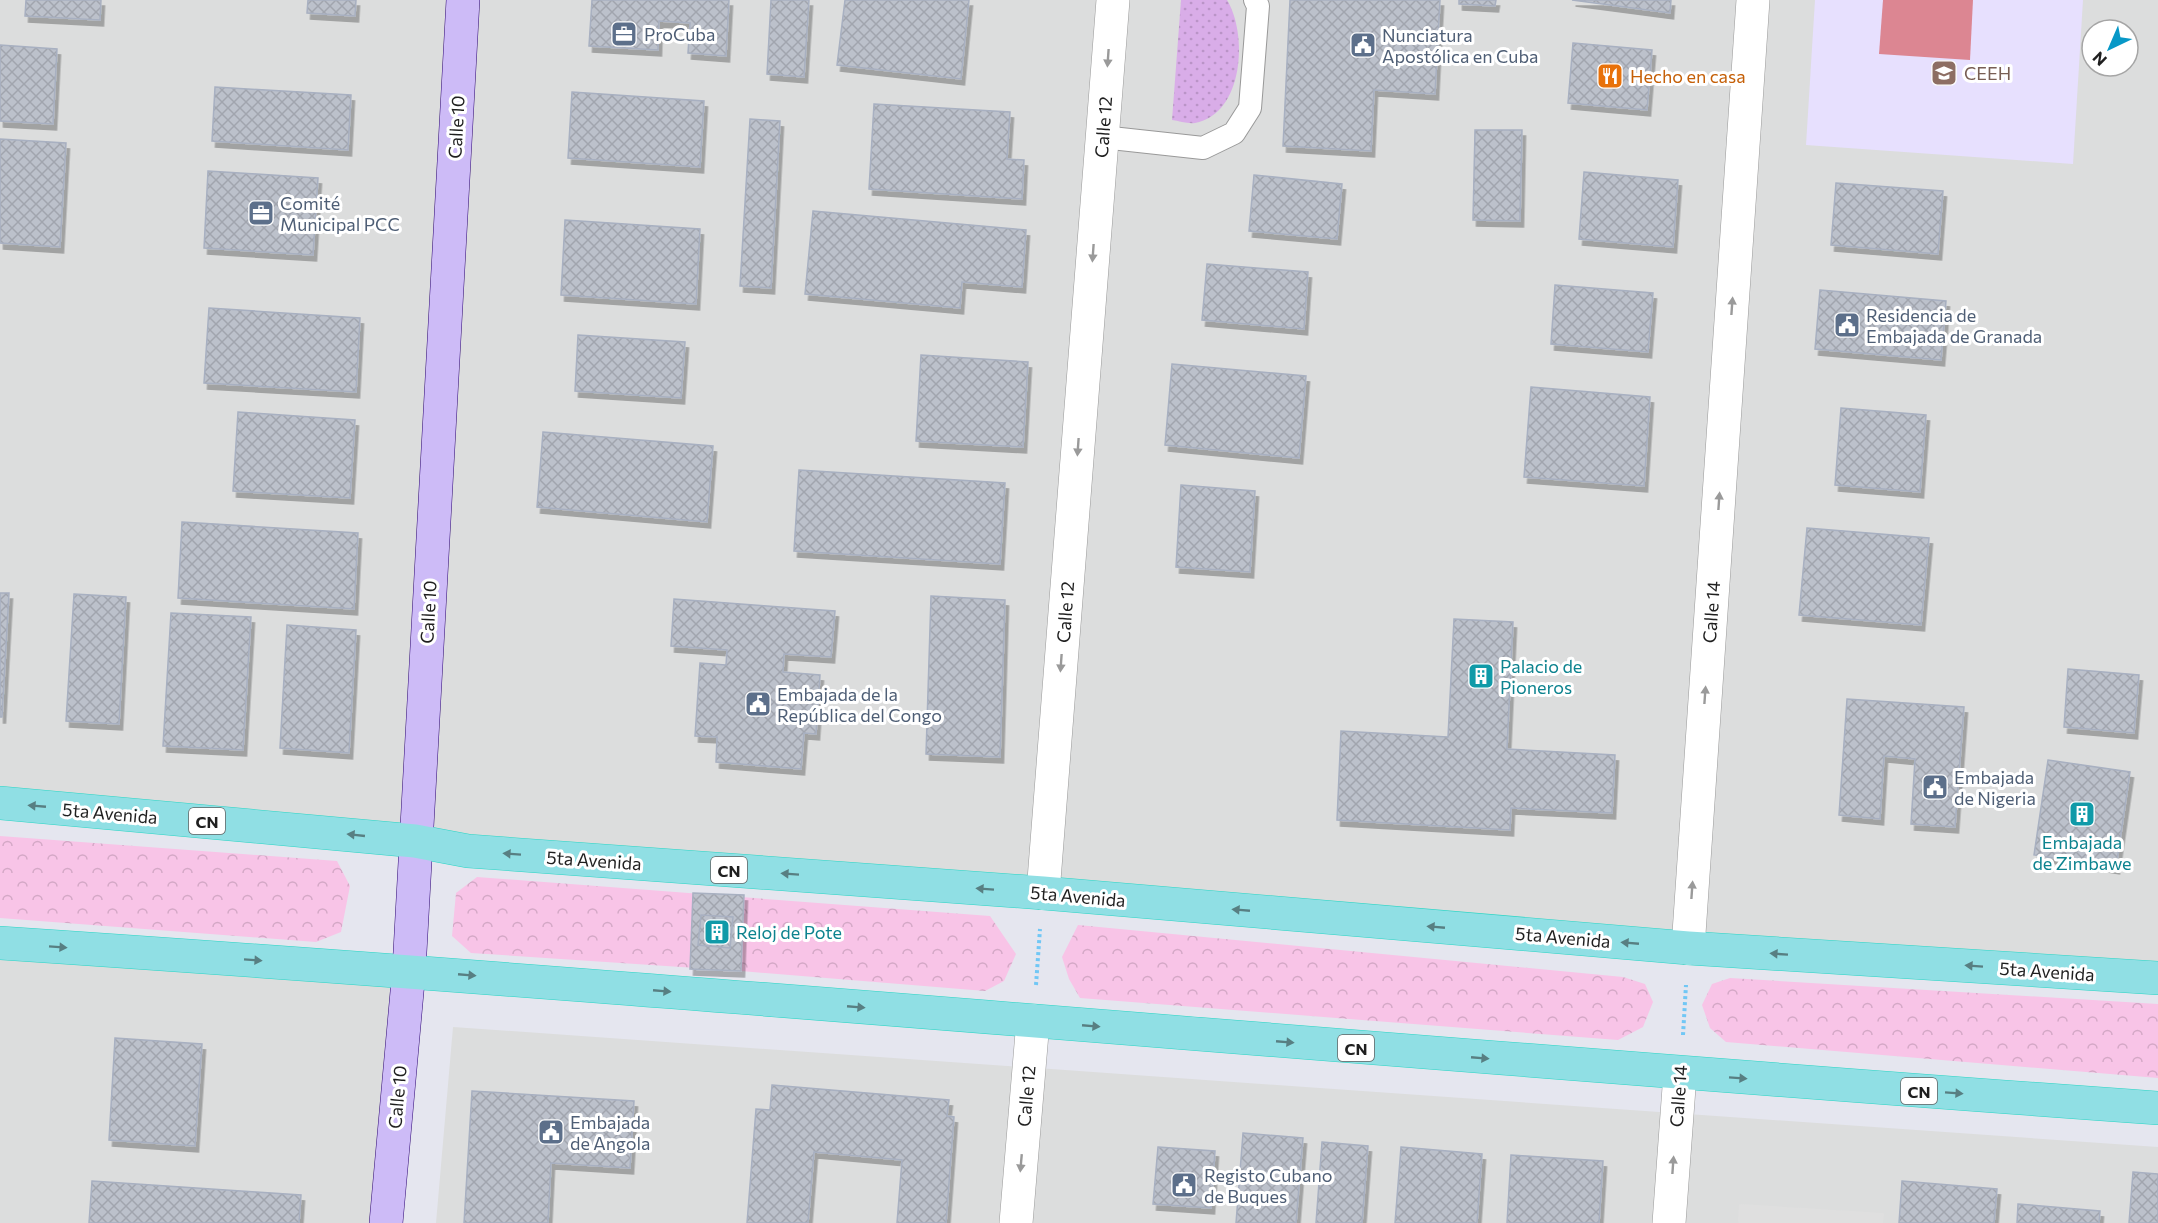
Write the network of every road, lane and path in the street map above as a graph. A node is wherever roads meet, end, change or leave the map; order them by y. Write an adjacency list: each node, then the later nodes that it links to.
1 (464, 0): 7 (main road, Calle 10)
2 (1113, 0): 5 (street, Calle 12, one-way to 5)
3 (1255, 0): 5 (lane)
4 (1753, 0): 10 (street, Calle 14, one-way to 4)
5 (1102, 137): 8 (street, Calle 12, one-way to 8)
6 (0, 803): 7 (highway, 5ta Avenida / CN, one-way to 6)
7 (415, 841): 8 (highway, 5ta Avenida / CN, one-way to 7); 11 (main road, Calle 10)
8 (1043, 893): 10 (highway, 5ta Avenida / CN, one-way to 8); 13 (path)
9 (0, 943): 11 (highway, CN, one-way to 11)
10 (1688, 948): 12 (highway, 5ta Avenida / CN, one-way to 10); 14 (path, Calle 14)
11 (409, 970): 13 (highway, CN, one-way to 13); 16 (main road, Calle 10)
12 (2158, 978)
13 (1033, 1021): 14 (highway, CN, one-way to 14); 17 (street, Calle 12, one-way to 17)
14 (1680, 1074): 15 (highway, CN, one-way to 15); 18 (street, Calle 14, one-way to 14)
15 (2158, 1108)
16 (386, 1223)
17 (1016, 1223)
18 (1669, 1223)

